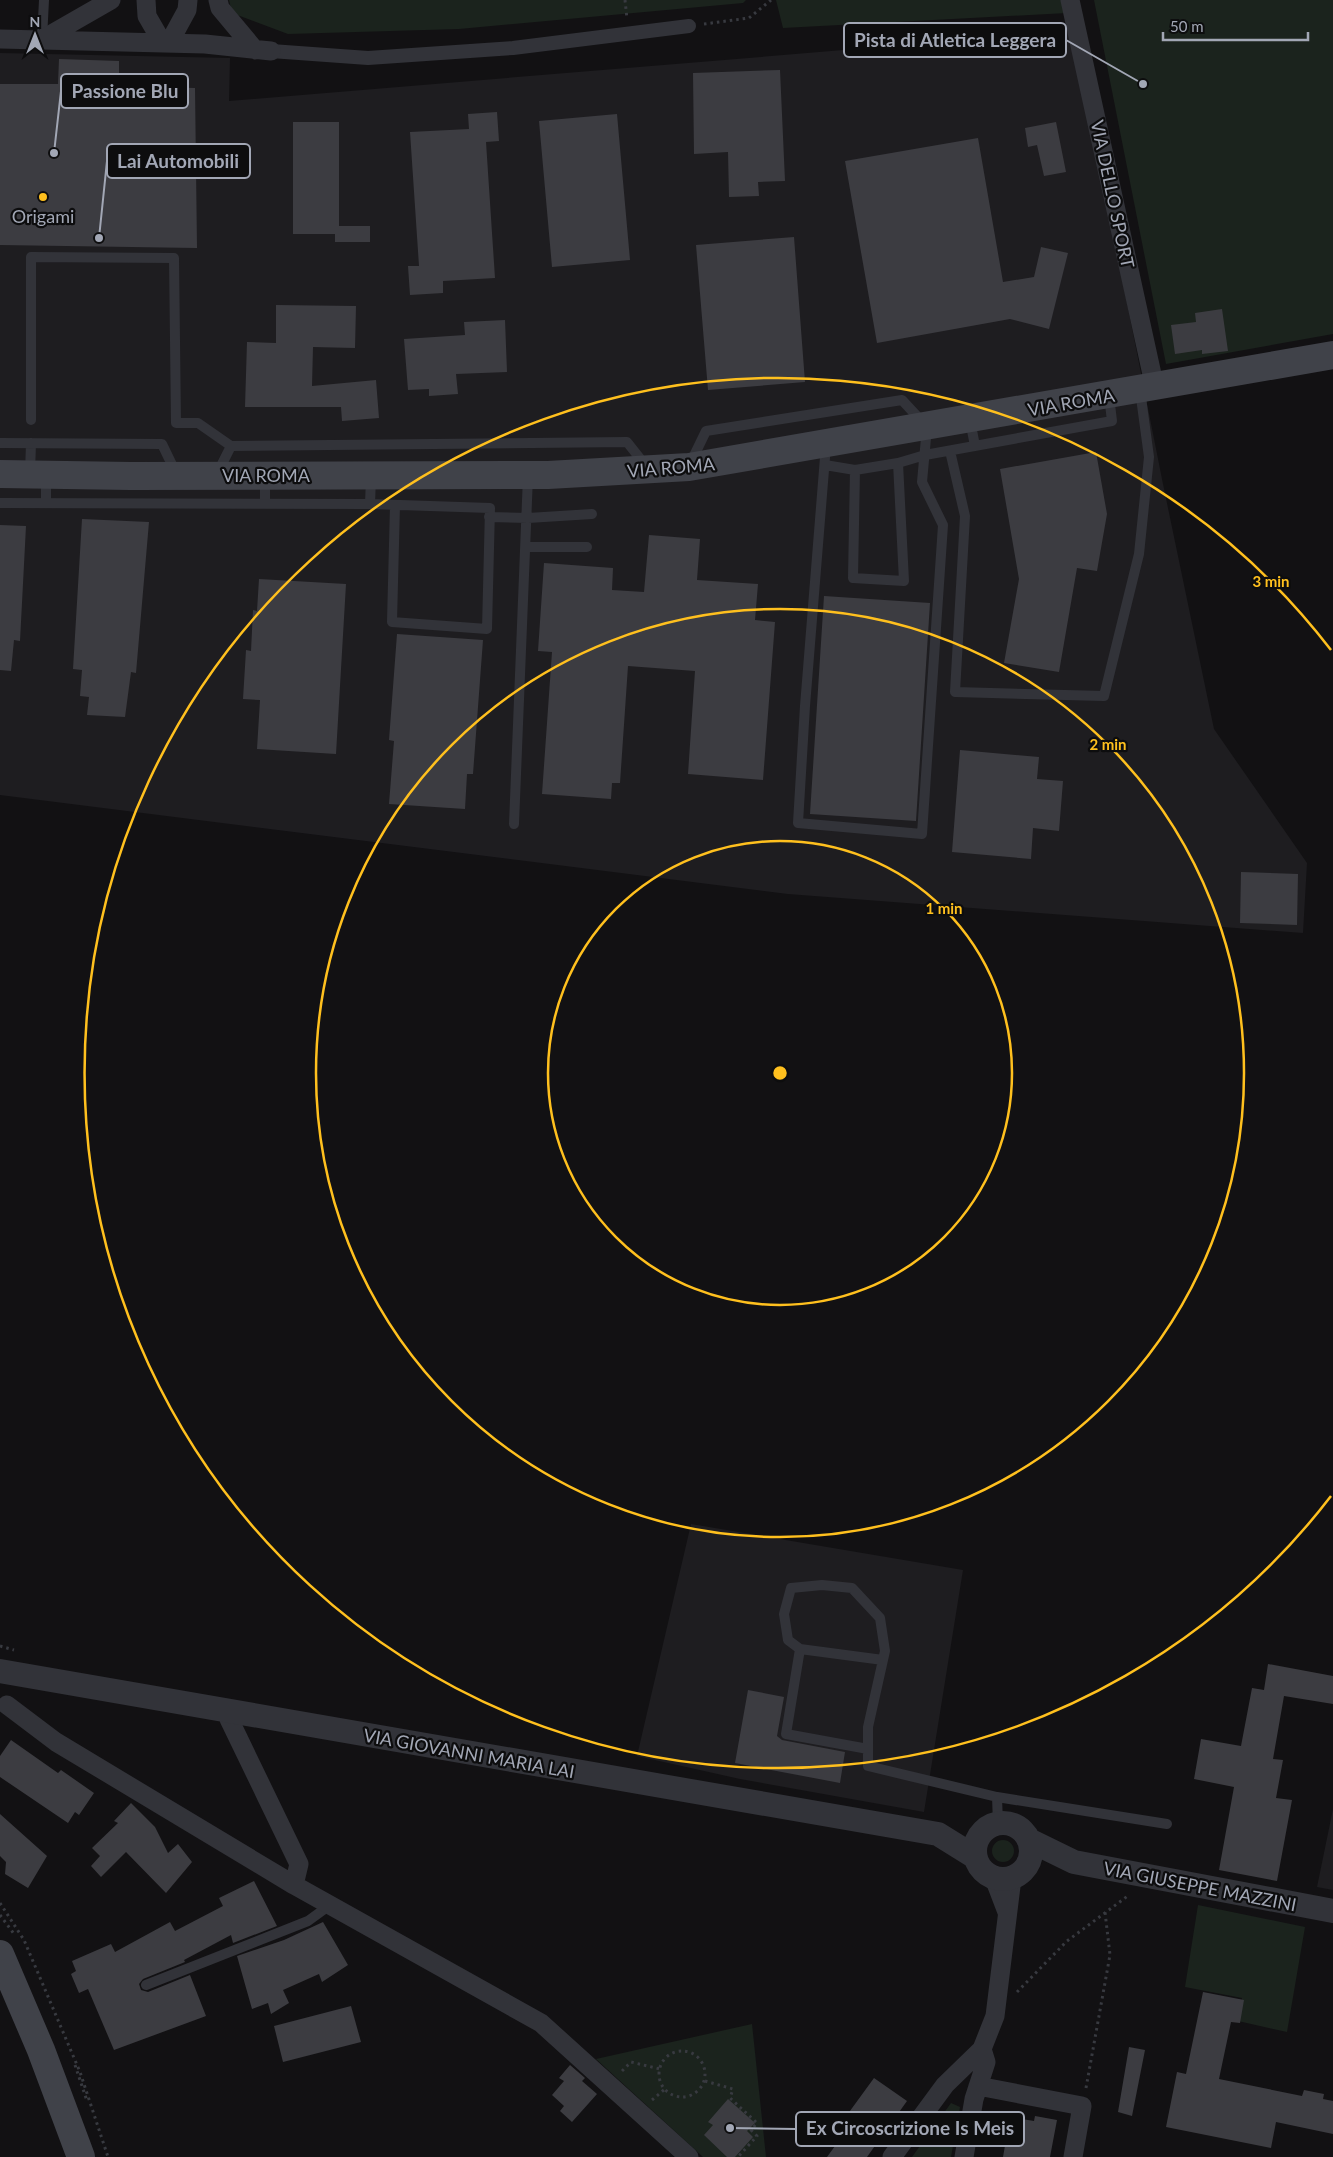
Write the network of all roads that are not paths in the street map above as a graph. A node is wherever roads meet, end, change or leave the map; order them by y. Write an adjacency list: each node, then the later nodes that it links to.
1 (44, 0): 9 (lane)
2 (110, 0): 9 (street)
3 (146, 0): 10 (street)
4 (188, 0): 10 (street)
5 (218, 0): 11 (street)
6 (1070, 0): 13 (street, VIA DELLO SPORT)
7 (689, 26): 11 (street)
8 (0, 39): 9 (street)
9 (42, 39): 10 (street)
10 (165, 42): 11 (street)
11 (263, 51)
12 (1333, 355): 13 (main road, VIA ROMA)
13 (1148, 389): 14 (main road, VIA ROMA); 22 (lane)
14 (1109, 396): 16 (main road, VIA ROMA); 21 (lane)
15 (31, 420): 20 (lane)
16 (970, 420): 17 (main road, VIA ROMA); 21 (lane)
17 (927, 428): 23 (main road, VIA ROMA); 24 (lane); 26 (lane)
18 (31, 442): 19 (lane); 30 (lane); 35 (lane)
19 (0, 443)
20 (231, 446): 27 (lane); 34 (lane)
21 (974, 446): 22 (lane)
22 (950, 451): 24 (lane)
23 (825, 455): 24 (lane); 26 (main road, VIA ROMA); 28 (lane)
24 (925, 455): 25 (lane)
25 (898, 463): 28 (lane); 28 (lane)
26 (689, 467): 27 (main road, VIA ROMA)
27 (650, 470): 33 (main road, VIA ROMA)
28 (855, 470)
29 (0, 474): 30 (main road, VIA ROMA)
30 (38, 474): 35 (main road, VIA ROMA); 37 (lane)
31 (265, 475): 32 (main road, VIA ROMA); 34 (main road, VIA ROMA); 38 (lane)
32 (371, 475): 33 (main road, VIA ROMA); 39 (lane)
33 (528, 475): 43 (lane)
34 (217, 476): 35 (main road, VIA ROMA)
35 (159, 486): 37 (lane); 38 (lane)
36 (0, 503): 37 (lane)
37 (46, 503)
38 (265, 503): 39 (lane)
39 (370, 504): 40 (lane)
40 (396, 505): 42 (lane); 42 (lane)
41 (592, 514): 43 (lane)
42 (489, 516): 43 (lane)
43 (528, 518): 44 (lane)
44 (527, 547): 45 (lane); 46 (lane)
45 (587, 548)
46 (514, 824)
47 (800, 1649): 48 (lane); 48 (lane); 52 (lane)
48 (883, 1660): 52 (lane)
49 (0, 1671): 51 (street, VIA GIOVANNI MARIA LAI)
50 (7, 1705): 61 (street)
51 (231, 1712): 56 (street, VIA GIOVANNI MARIA LAI); 61 (street)
52 (868, 1749): 53 (lane)
53 (997, 1797): 54 (lane); 55 (lane)
54 (1167, 1824)
55 (991, 1826): 56 (street, VIA GIOVANNI MARIA LAI); 57 (street); 58 (street)
56 (938, 1834): 58 (street, VIA GIOVANNI MARIA LAI)
57 (1029, 1840): 59 (street, VIA GIUSEPPE MAZZINI); 60 (street)
58 (975, 1857): 60 (street)
59 (1068, 1860): 60 (street, VIA GIUSEPPE MAZZINI); 63 (street, VIA GIUSEPPE MAZZINI)
60 (1012, 1874): 66 (street)
61 (294, 1885): 62 (street)
62 (330, 1905): 65 (lane); 70 (street)
63 (1333, 1911)
64 (0, 1954): 69 (main road)
65 (146, 1985)
66 (982, 2049): 67 (street); 68 (street)
67 (945, 2085): 68 (street); 71 (street)
68 (976, 2093): 72 (street); 73 (street)
69 (81, 2157)
70 (689, 2157)
71 (892, 2157)
72 (964, 2157)
73 (1073, 2157)

